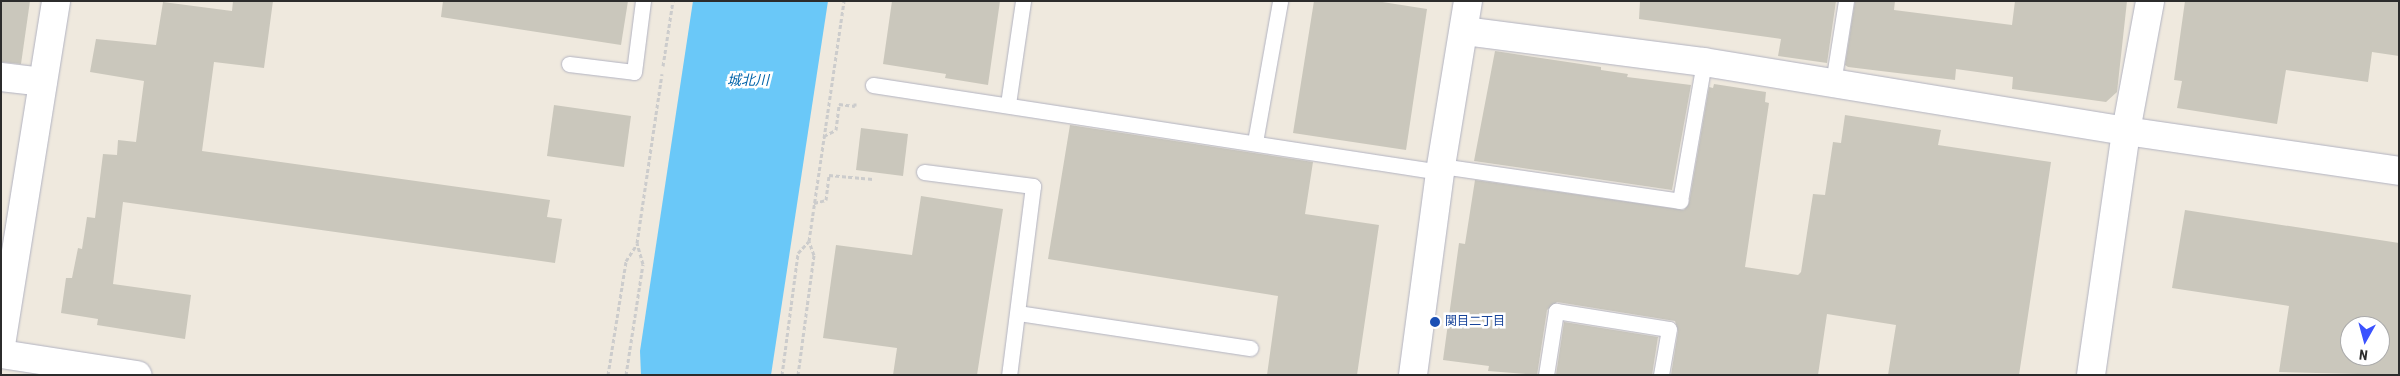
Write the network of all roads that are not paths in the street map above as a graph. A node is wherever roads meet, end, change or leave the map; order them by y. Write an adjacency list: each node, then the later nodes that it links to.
1 (56, 1): 12 (street)
2 (643, 1): 10 (lane)
3 (1023, 1): 15 (lane)
4 (1280, 1): 17 (lane)
5 (1468, 1): 8 (street)
6 (1846, 1): 13 (lane)
7 (2150, 1): 16 (street)
8 (1464, 31): 9 (street); 18 (street)
9 (1704, 62): 13 (street); 18 (lane)
10 (569, 64)
11 (1, 77): 12 (street)
12 (43, 82): 22 (street)
13 (1833, 83): 16 (street)
14 (873, 85): 15 (lane)
15 (1008, 104): 17 (lane)
16 (2126, 132): 19 (street); 30 (street)
17 (1255, 142): 18 (lane)
18 (1440, 169): 25 (street)
19 (2399, 170)
20 (924, 172): 21 (lane)
21 (1018, 313): 23 (lane); 27 (lane)
22 (1, 345)
23 (1250, 348)
24 (1, 354): 26 (street)
25 (1415, 374)
26 (137, 375)
27 (1009, 375)
28 (1546, 375): 29 (lane)
29 (1662, 375)
30 (2091, 375)

